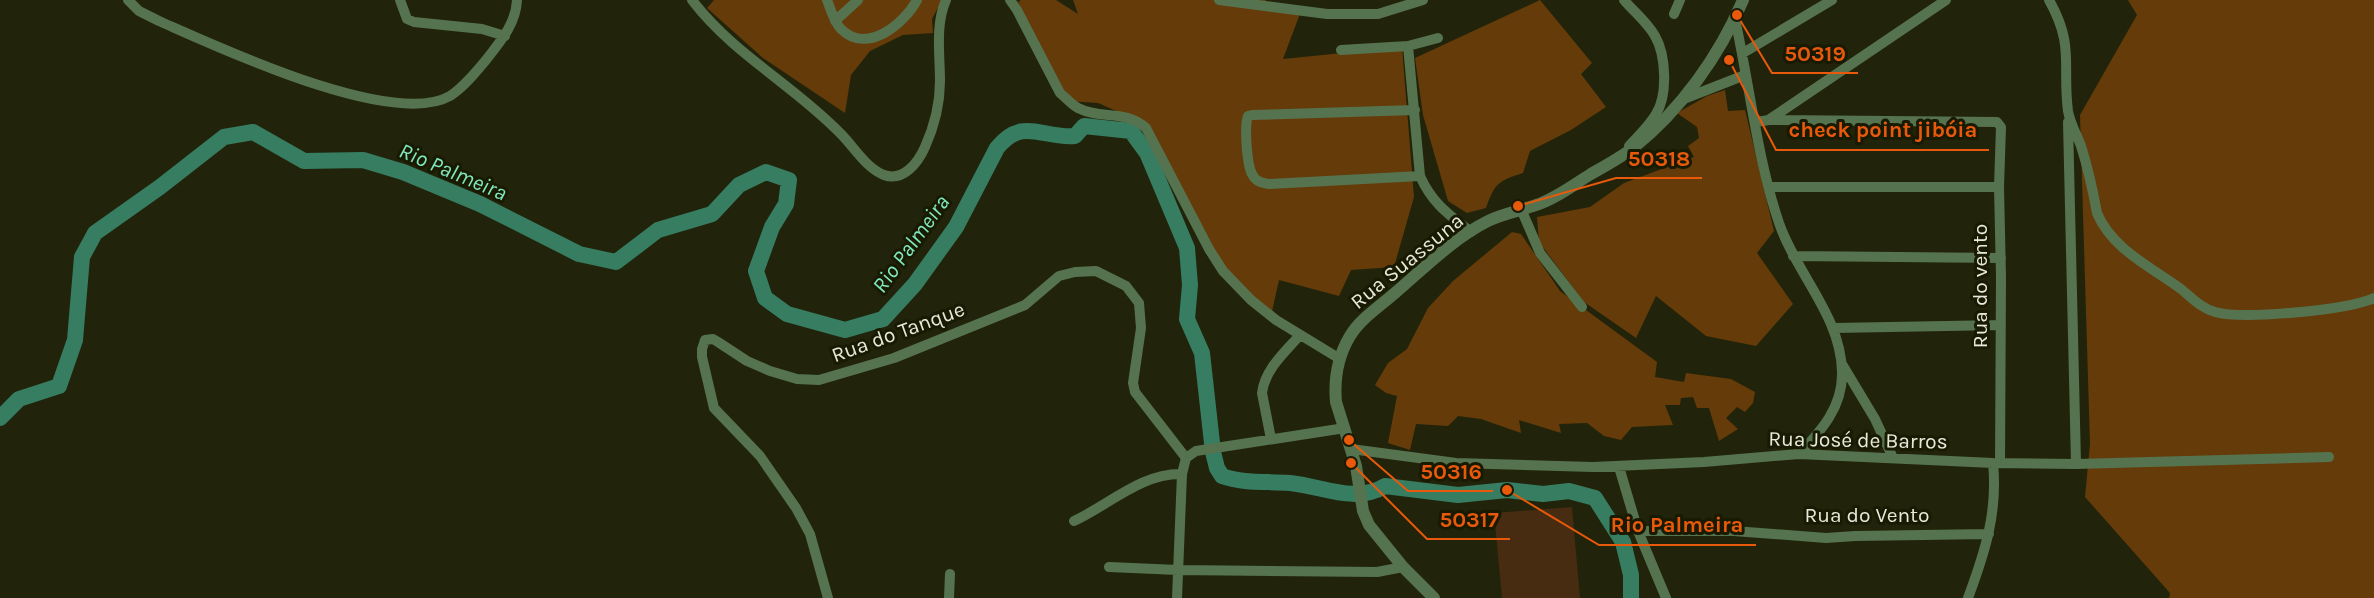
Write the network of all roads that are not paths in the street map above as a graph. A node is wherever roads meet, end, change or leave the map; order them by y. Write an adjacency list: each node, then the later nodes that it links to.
1 (128, 0): 21 (street)
2 (400, 0): 21 (street)
3 (517, 0): 21 (street)
4 (692, 0): 8 (street)
5 (827, 0): 20 (street)
6 (858, 0): 20 (street)
7 (917, 0): 20 (street)
8 (946, 0)
9 (1010, 0): 44 (street)
10 (1219, 0): 11 (street)
11 (1423, 0)
12 (1624, 0): 32 (street)
13 (1680, 0): 18 (street)
14 (1743, 0): 19 (street, Rua Suassuna)
15 (1832, 0): 25 (street)
16 (1946, 0): 30 (street)
17 (2049, 0): 29 (street)
18 (1674, 14)
19 (1735, 19): 25 (street); 27 (street, Rua Suassuna)
20 (835, 21)
21 (505, 36)
22 (1438, 38): 23 (street)
23 (1408, 46): 24 (street); 28 (street)
24 (1341, 50)
25 (1743, 54): 26 (street)
26 (1745, 75): 27 (street); 31 (street)
27 (1680, 100): 32 (street, Rua Suassuna)
28 (1415, 110): 33 (street); 33 (street)
29 (2068, 113): 40 (street); 55 (street)
30 (1769, 120): 31 (street); 35 (street, Rua do vento)
31 (1756, 122): 34 (street)
32 (1617, 160): 36 (street, Rua Suassuna)
33 (1420, 176): 37 (street)
34 (1769, 187): 35 (street); 38 (street)
35 (1998, 187): 39 (street, Rua do vento)
36 (1521, 209): 37 (street, Rua Suassuna); 41 (street)
37 (1471, 232): 45 (street, Rua Suassuna)
38 (1793, 256): 39 (street); 43 (street)
39 (2001, 258): 42 (street, Rua do vento)
40 (2374, 298)
41 (1582, 307)
42 (2001, 326): 43 (street, Rua do Vento); 54 (street, Rua do vento)
43 (1833, 328): 46 (street)
44 (1300, 334): 45 (street); 48 (street)
45 (1340, 359): 47 (street, Rua Suassuna)
46 (1842, 364): 50 (street); 53 (street)
47 (1345, 428): 48 (street); 49 (street, Rua Suassuna)
48 (1270, 439): 52 (street)
49 (1351, 449): 56 (street, Rua José de Barros); 62 (street, Rua Suassuna)
50 (1799, 454): 53 (street, Rua José de Barros); 56 (street, Rua José de Barros)
51 (2329, 457): 55 (street, Rua José de Barros)
52 (1186, 458): 57 (street); 65 (street, Rua do Tanque)
53 (1893, 459): 54 (street, Rua José de Barros)
54 (1996, 463): 55 (street, Rua José de Barros); 60 (street, Rua do vento)
55 (2076, 464)
56 (1619, 466): 59 (street)
57 (1182, 474): 58 (street); 63 (street)
58 (1074, 521)
59 (1638, 531): 60 (street, Rua do Vento); 69 (street)
60 (1989, 534): 70 (street, Rua do vento)
61 (1110, 567): 63 (street)
62 (1403, 567): 63 (street); 68 (street, Rua Suassuna)
63 (1178, 570): 67 (street)
64 (950, 574): 66 (street)
65 (828, 598)
66 (949, 598)
67 (1177, 598)
68 (1434, 598)
69 (1666, 598)
70 (1968, 598)

